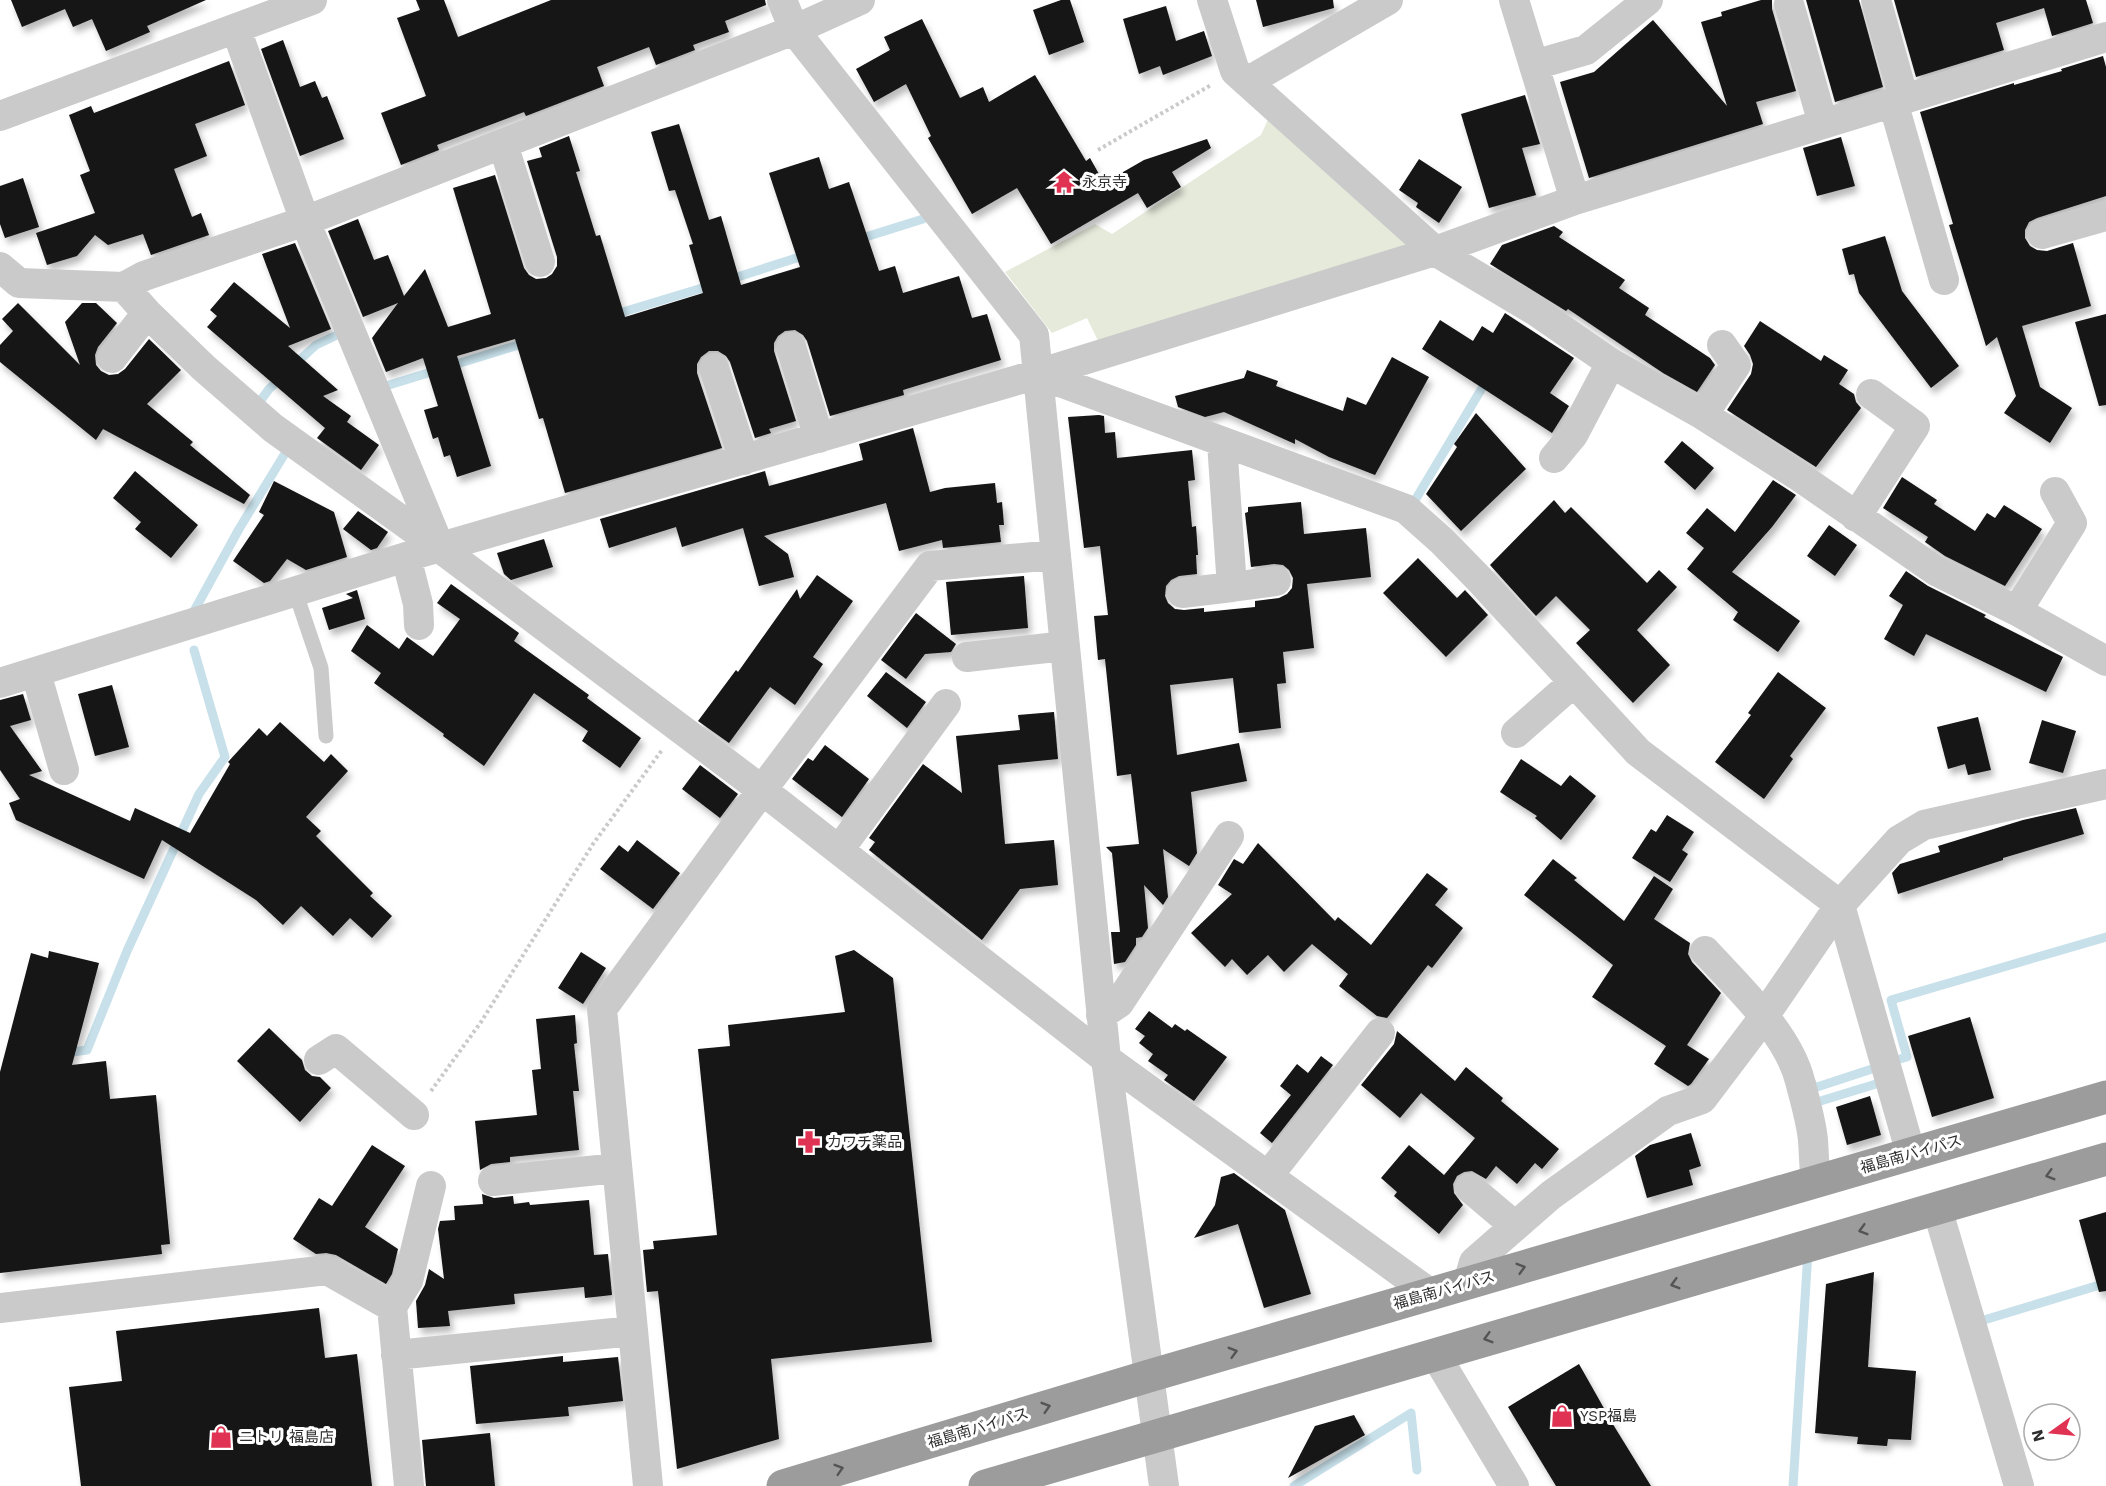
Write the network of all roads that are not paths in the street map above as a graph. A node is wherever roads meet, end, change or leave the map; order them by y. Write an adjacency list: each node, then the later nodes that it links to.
1 (312, 0): 10 (street)
2 (782, 0): 11 (street)
3 (860, 0): 11 (street)
4 (1212, 0): 14 (street)
5 (1388, 0): 14 (street)
6 (1514, 0): 13 (street)
7 (1648, 0): 13 (street)
8 (1876, 0): 15 (street)
9 (1790, 4): 17 (street)
10 (236, 29): 16 (street); 21 (street)
11 (794, 30): 18 (street); 34 (street)
12 (2106, 37): 15 (street)
13 (1534, 65): 19 (street)
14 (1241, 77): 23 (street)
15 (1898, 101): 17 (street); 25 (street)
16 (0, 116)
17 (1823, 124): 19 (street)
18 (503, 144): 21 (street); 24 (street)
19 (1575, 200): 23 (street)
20 (2106, 216): 22 (street)
21 (305, 222): 27 (street); 43 (street)
22 (2042, 234)
23 (1435, 251): 32 (street); 34 (street)
24 (540, 262)
25 (1944, 280)
26 (6, 284): 27 (street)
27 (124, 287): 28 (street)
28 (147, 313): 31 (street); 43 (street)
29 (1722, 345): 36 (street)
30 (791, 347): 37 (street)
31 (112, 357)
32 (1611, 363): 36 (street); 39 (street)
33 (714, 368): 40 (street)
34 (1038, 374): 37 (street); 38 (street); 44 (street)
35 (1871, 394): 42 (street)
36 (1703, 415): 42 (street)
37 (819, 438): 40 (street)
38 (1222, 443): 47 (street); 56 (street)
39 (1554, 458)
40 (744, 460): 43 (street)
41 (2055, 492): 50 (street)
42 (1857, 517): 50 (street)
43 (440, 548): 45 (street); 63 (street)
44 (1056, 555): 52 (street); 63 (street)
45 (406, 557): 48 (street); 51 (street)
46 (1276, 581): 47 (street)
47 (1232, 587): 49 (street)
48 (295, 591): 55 (street); 60 (lane)
49 (1182, 594)
50 (2017, 611): 54 (street)
51 (419, 625)
52 (1065, 646): 53 (street); 68 (street)
53 (967, 657)
54 (2106, 661)
55 (36, 672): 57 (street); 61 (street)
56 (1574, 682): 59 (street); 66 (street)
57 (0, 683)
58 (946, 704): 65 (street)
59 (1516, 733)
60 (326, 736)
61 (64, 770)
62 (2106, 784): 66 (street)
63 (762, 790): 65 (street); 77 (street)
64 (1229, 836): 68 (street)
65 (839, 850): 71 (street)
66 (1840, 905): 69 (street); 75 (street)
67 (1705, 951): 69 (street)
68 (1101, 1015): 71 (street)
69 (1763, 1017): 80 (street); 84 (street)
70 (1380, 1033): 78 (street)
71 (1106, 1059): 78 (street); 92 (street)
72 (319, 1060): 74 (street)
73 (2106, 1097): 75 (highway, 福島南バイパス)
74 (414, 1115)
75 (1911, 1154): 80 (highway, 福島南バイパス)
76 (2106, 1159): 83 (highway, one-way to 83)
77 (618, 1168): 79 (street); 89 (street)
78 (1268, 1176): 86 (street)
79 (493, 1181)
80 (1816, 1182): 85 (highway, 福島南バイパス, one-way to 80)
81 (431, 1186): 87 (street)
82 (1470, 1188): 84 (street)
83 (1937, 1208): 90 (highway, one-way to 90); 100 (street)
84 (1515, 1226): 85 (street)
85 (1468, 1283): 86 (highway, 福島南バイパス)
86 (1431, 1294): 92 (highway, 福島南バイパス, one-way to 86)
87 (392, 1307): 88 (street); 91 (street)
88 (0, 1308)
89 (633, 1332): 91 (street); 95 (street)
90 (1435, 1354): 93 (highway); 99 (street)
91 (396, 1355): 94 (street)
92 (1149, 1376): 93 (street); 96 (highway, 福島南バイパス, one-way to 92)
93 (1158, 1434): 97 (highway); 98 (street)
94 (409, 1486)
95 (648, 1486)
96 (783, 1486)
97 (985, 1486)
98 (1164, 1486)
99 (1514, 1486)
100 (2019, 1486)

